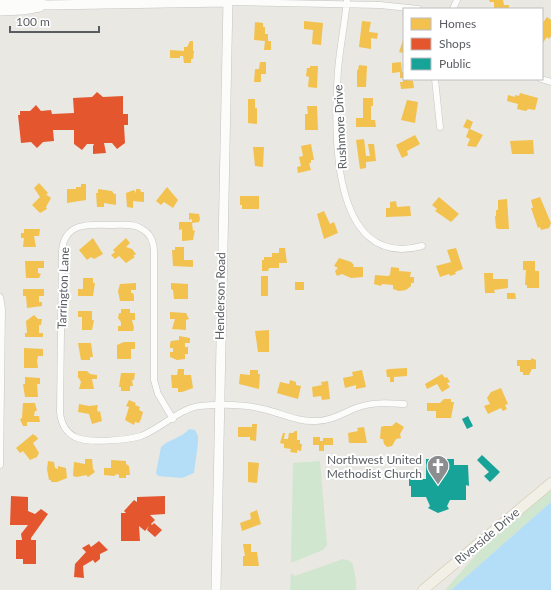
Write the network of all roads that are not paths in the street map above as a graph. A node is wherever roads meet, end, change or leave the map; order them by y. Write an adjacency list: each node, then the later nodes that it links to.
1 (228, 1): 3 (street); 4 (main road); 12 (main road, Henderson Road)
2 (0, 2): 4 (main road)
3 (347, 2): 5 (street); 9 (street, Rushmore Drive)
4 (47, 5): 6 (main road)
5 (412, 8)
6 (0, 11)
7 (435, 80): 8 (street)
8 (440, 127)
9 (422, 246)
10 (0, 297): 14 (street)
11 (404, 404): 12 (street, Tarrington Lane)
12 (218, 406): 13 (street, Tarrington Lane); 16 (main road, Henderson Road)
13 (173, 419): 13 (street, Tarrington Lane)
14 (0, 465)
15 (551, 483): 17 (main road, Riverside Drive)
16 (216, 590)
17 (423, 590)

